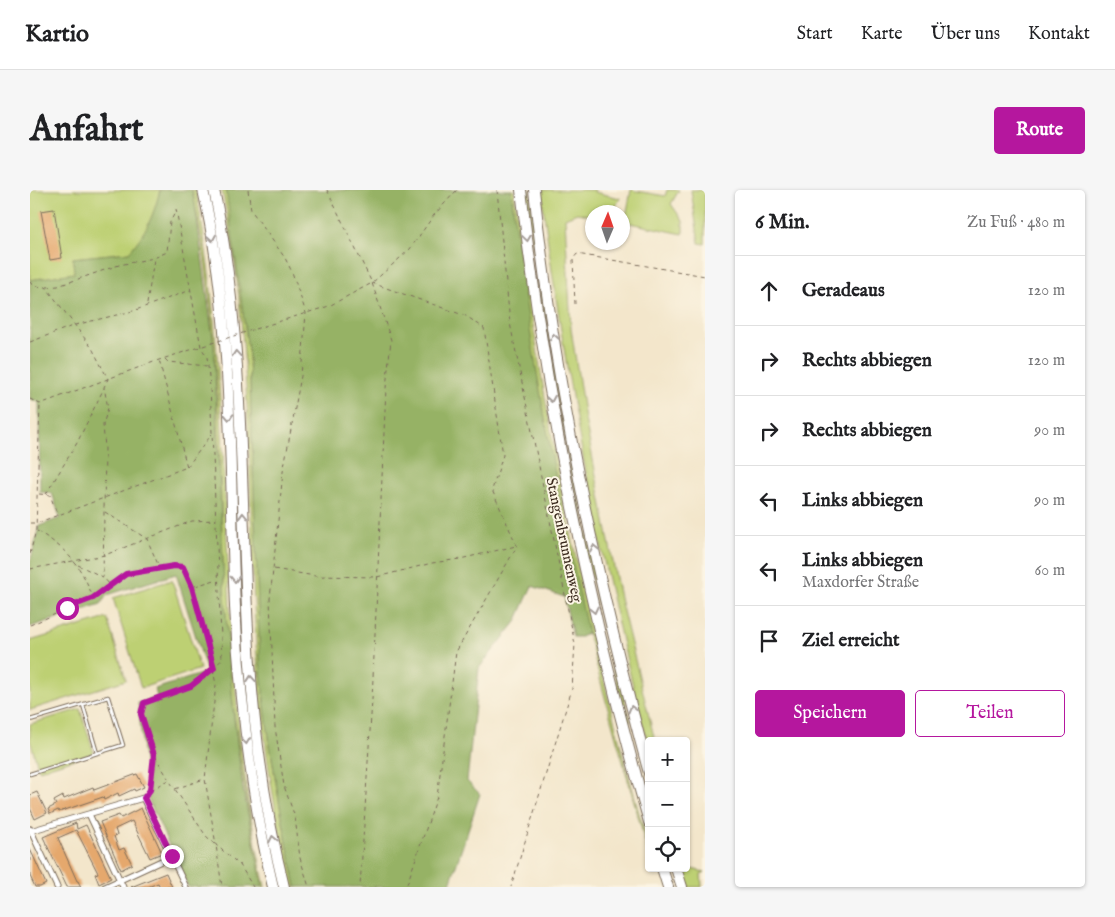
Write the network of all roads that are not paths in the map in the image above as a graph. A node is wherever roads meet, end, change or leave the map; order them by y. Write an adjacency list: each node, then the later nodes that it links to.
1 (203, 190): 21 (highway, one-way to 21)
2 (214, 190): 22 (highway, one-way to 2)
3 (521, 190): 10 (highway, one-way to 10)
4 (534, 190): 8 (highway, one-way to 4)
5 (83, 705): 6 (lane); 7 (lane); 7 (lane)
6 (30, 720)
7 (97, 753): 9 (lane)
8 (645, 757)
9 (30, 772)
10 (645, 807)
11 (89, 814): 12 (street); 13 (street); 16 (street)
12 (30, 830): 17 (street)
13 (172, 856): 16 (street); 20 (street)
14 (663, 872): 23 (highway)
15 (677, 872): 24 (highway)
16 (120, 880): 18 (street); 19 (street)
17 (57, 887)
18 (105, 887)
19 (123, 887)
20 (186, 887)
21 (273, 887)
22 (284, 887)
23 (668, 887)
24 (682, 887)

